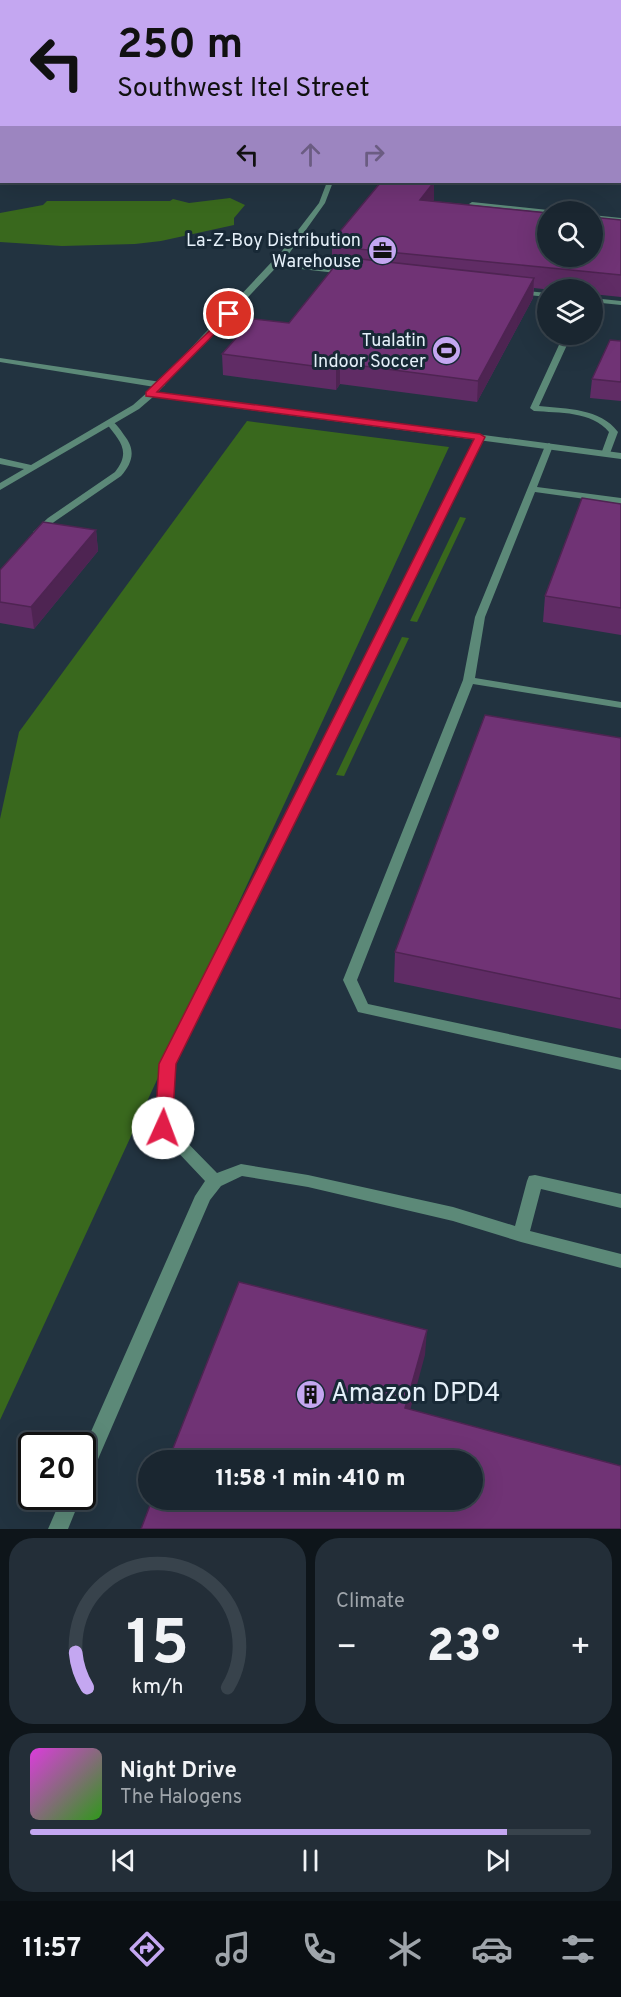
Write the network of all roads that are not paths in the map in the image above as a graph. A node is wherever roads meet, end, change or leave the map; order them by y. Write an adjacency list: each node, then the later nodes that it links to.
1 (330, 183): 6 (street)
2 (472, 204): 3 (street)
3 (537, 211)
4 (603, 218): 5 (street)
5 (621, 220)
6 (275, 264): 7 (street); 14 (street)
7 (358, 274)
8 (512, 291): 9 (street)
9 (537, 294)
10 (603, 301): 11 (street)
11 (621, 303)
12 (563, 345): 19 (street)
13 (0, 360): 14 (street)
14 (161, 385): 15 (street)
15 (150, 394): 16 (street); 17 (street)
16 (110, 423): 22 (street); 26 (street)
17 (480, 437): 18 (street); 30 (street)
18 (549, 446): 19 (street); 24 (street)
19 (606, 454): 20 (street)
20 (621, 456)
21 (0, 461): 22 (street)
22 (32, 468): 23 (street)
23 (0, 487)
24 (532, 489): 25 (street); 27 (street)
25 (621, 501)
26 (25, 545)
27 (469, 680): 28 (street); 29 (street)
28 (621, 705)
29 (621, 1064)
30 (215, 1181): 32 (street); 34 (street)
31 (621, 1201): 32 (street)
32 (521, 1235): 33 (street)
33 (621, 1261)
34 (96, 1441)
35 (66, 1510): 36 (street)
36 (58, 1529)

